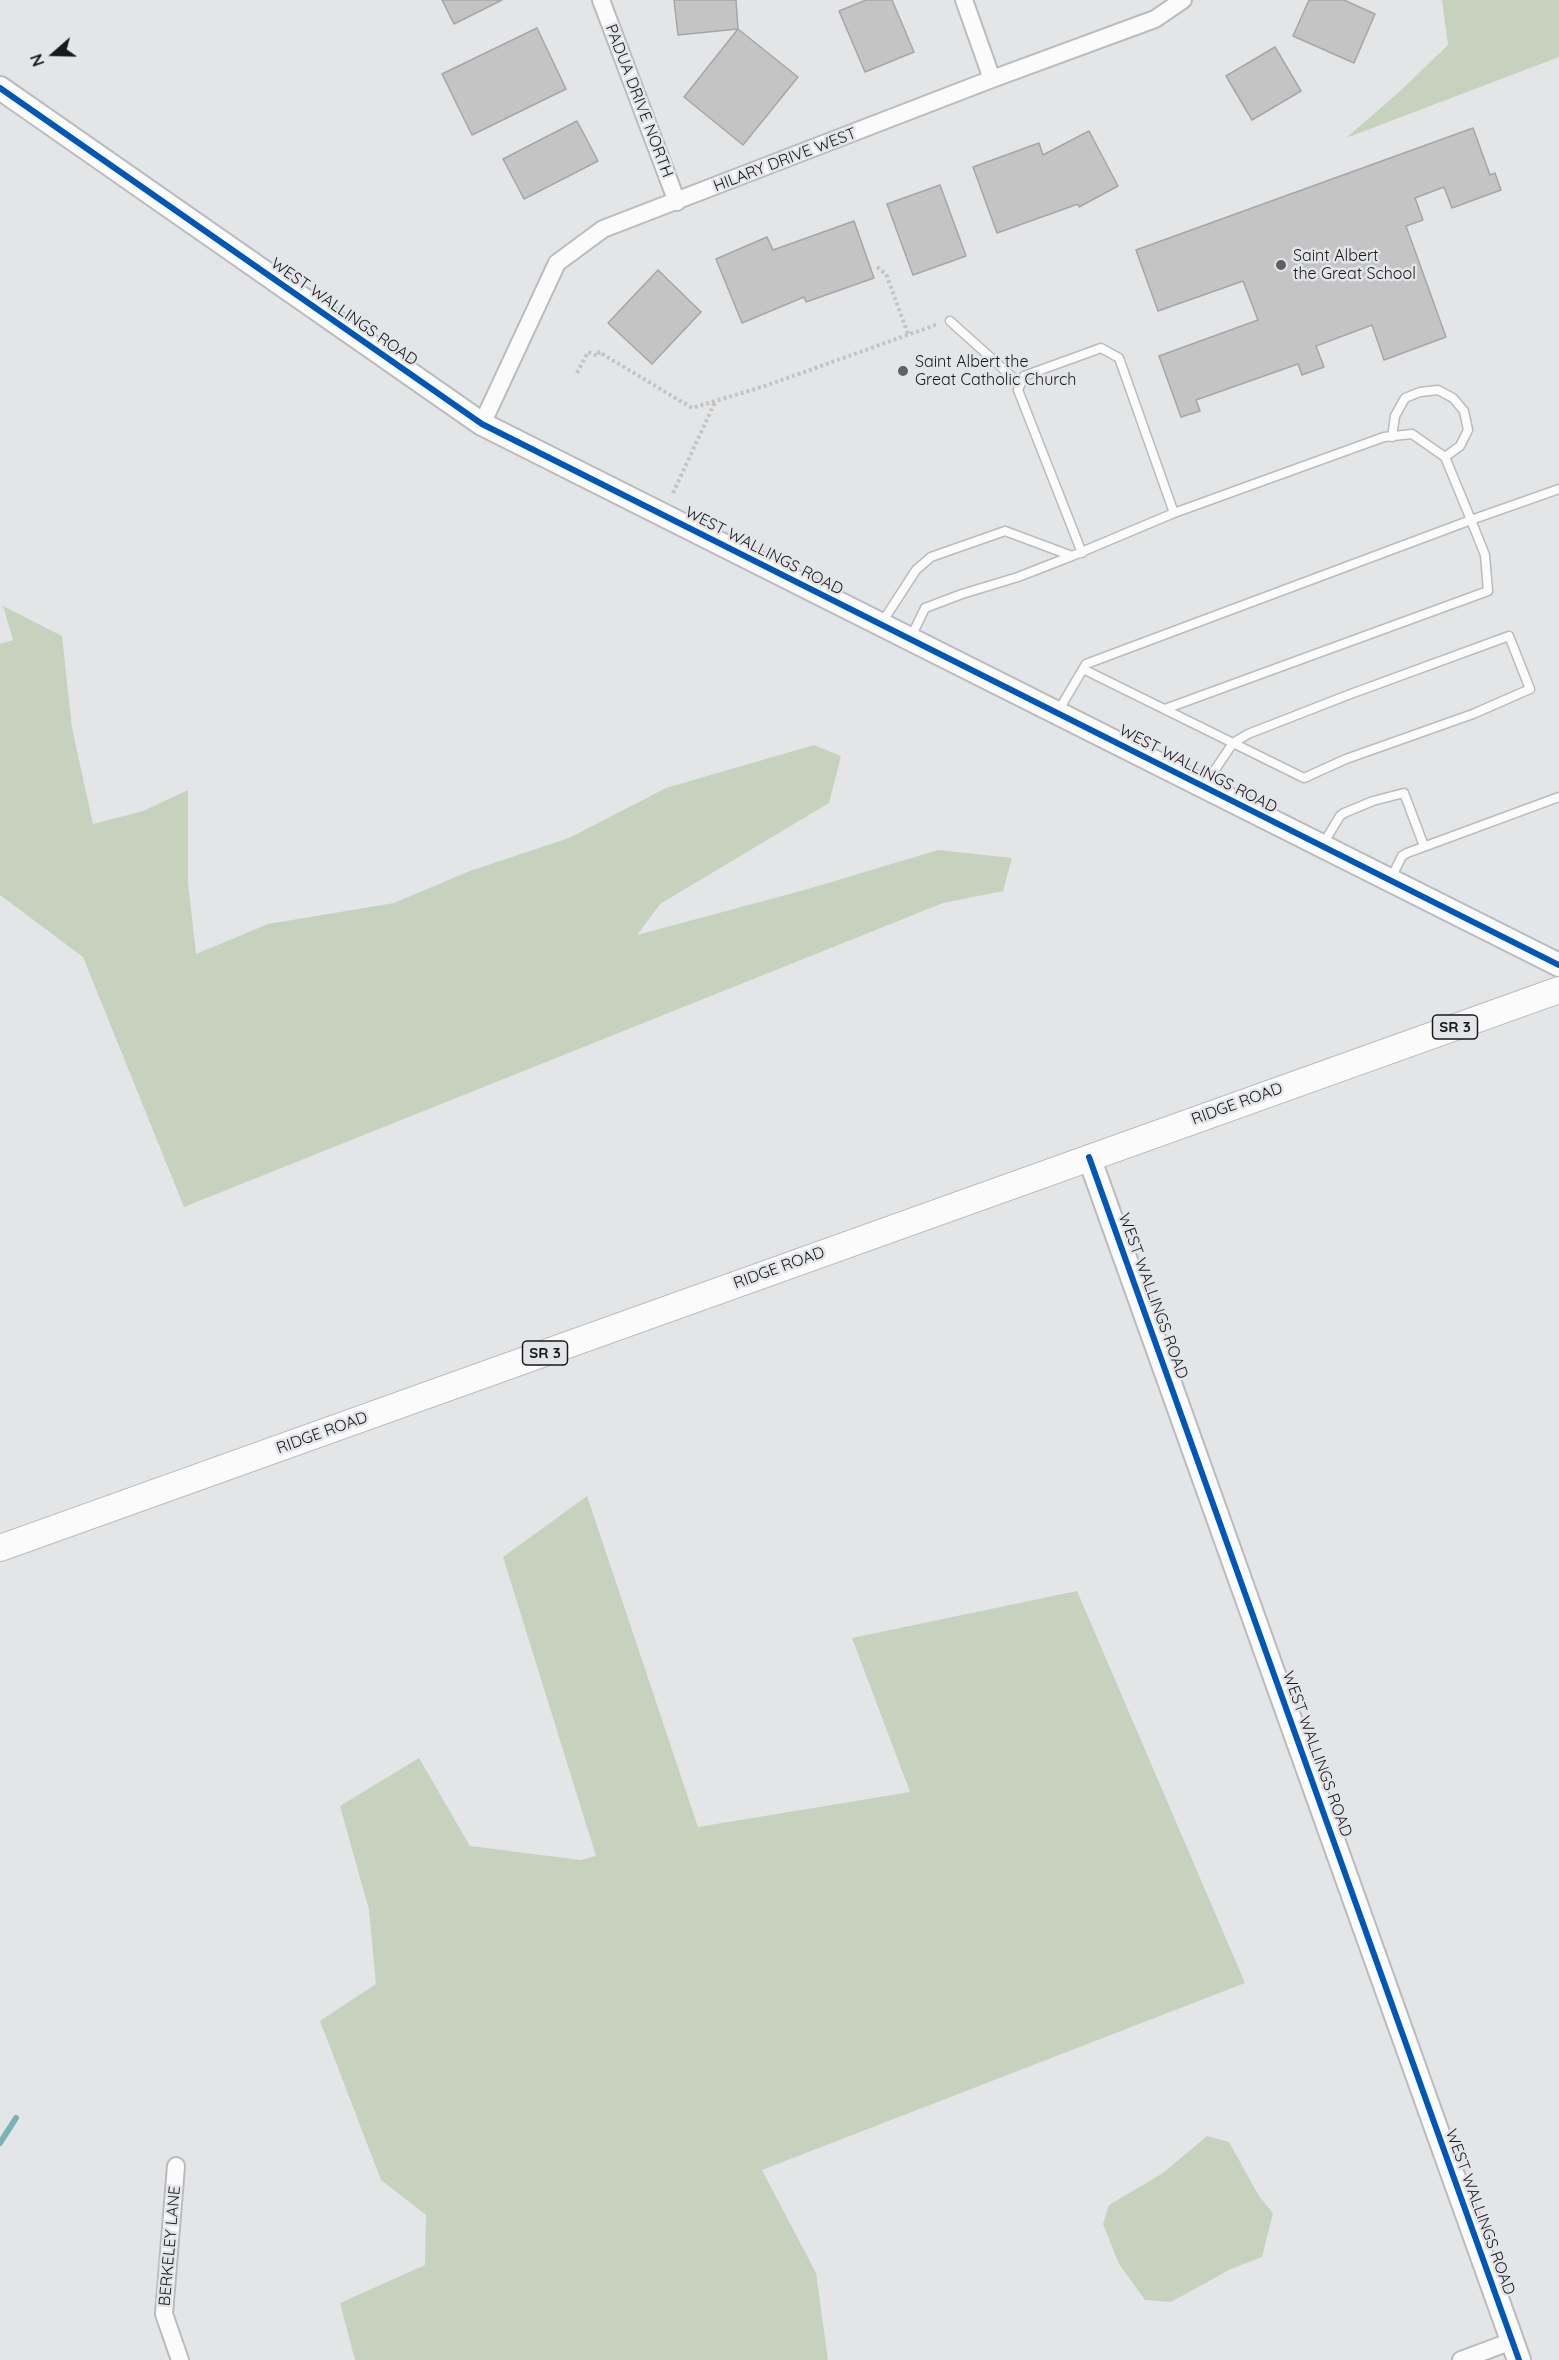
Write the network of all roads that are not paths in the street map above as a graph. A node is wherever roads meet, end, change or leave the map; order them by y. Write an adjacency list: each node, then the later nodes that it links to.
1 (601, 0): 6 (street, PADUA DRIVE NORTH)
2 (964, 0): 4 (street)
3 (1183, 0): 4 (street, HILARY DRIVE WEST)
4 (992, 79): 6 (street, HILARY DRIVE WEST)
5 (0, 88): 9 (street, WEST WALLINGS ROAD)
6 (677, 202): 9 (street, HILARY DRIVE WEST)
7 (950, 321): 8 (lane)
8 (1020, 384): 13 (lane); 15 (lane)
9 (482, 424): 17 (street, WEST WALLINGS ROAD)
10 (1392, 436): 11 (lane); 11 (lane); 13 (lane)
11 (1445, 457): 14 (lane)
12 (1559, 489): 14 (lane)
13 (1174, 513): 15 (lane)
14 (1471, 520): 19 (lane); 20 (lane)
15 (1082, 553): 16 (lane)
16 (1072, 556): 17 (lane); 18 (lane)
17 (881, 625): 18 (street, WEST WALLINGS ROAD)
18 (910, 639): 21 (street, WEST WALLINGS ROAD)
19 (1083, 669): 20 (lane); 21 (lane)
20 (1165, 710): 22 (lane)
21 (1057, 713): 23 (street, WEST WALLINGS ROAD)
22 (1233, 743): 22 (lane); 23 (lane)
23 (1204, 787): 25 (street, WEST WALLINGS ROAD)
24 (1559, 797): 26 (lane)
25 (1322, 846): 26 (lane); 27 (street, WEST WALLINGS ROAD)
26 (1424, 846): 27 (lane)
27 (1390, 880): 28 (street, WEST WALLINGS ROAD)
28 (1559, 965)
29 (1559, 990): 30 (main road, RIDGE ROAD / SR 3)
30 (1089, 1157): 31 (main road, RIDGE ROAD / SR 3); 33 (street, WEST WALLINGS ROAD)
31 (0, 1548)
32 (176, 2166): 34 (street, BERKELEY LANE)
33 (1515, 2351): 35 (street)
34 (180, 2360)
35 (1461, 2360)

